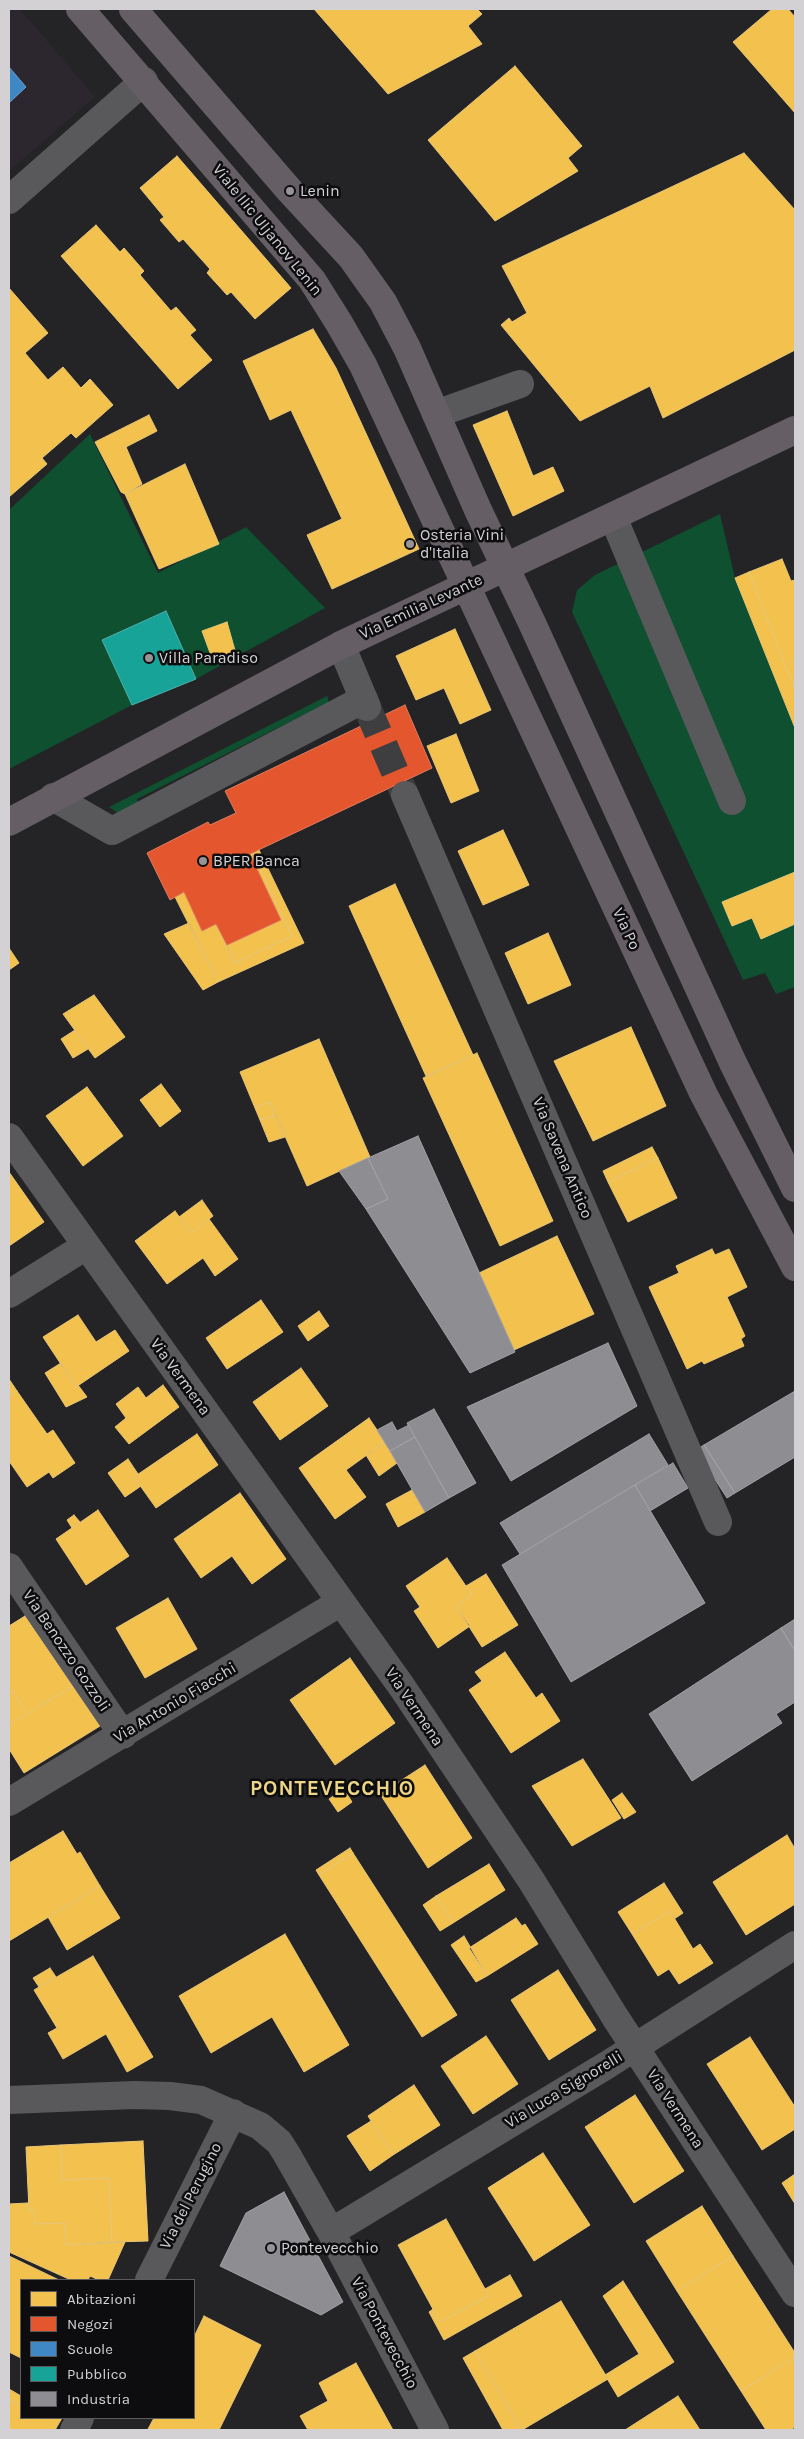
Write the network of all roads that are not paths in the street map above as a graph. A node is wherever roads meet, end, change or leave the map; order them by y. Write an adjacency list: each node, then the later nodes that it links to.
1 (80, 9): 3 (main road, Viale Ilic Uljanov Lenin)
2 (133, 9): 6 (main road)
3 (144, 81): 4 (street); 10 (main road, Viale Ilic Uljanov Lenin)
4 (9, 200)
5 (520, 384): 6 (street)
6 (436, 414): 9 (main road)
7 (795, 430): 8 (main road, Via Emilia Levante)
8 (613, 517): 9 (main road, Via Emilia Levante); 14 (street)
9 (506, 567): 10 (main road, Via Emilia Levante); 17 (main road)
10 (466, 585): 11 (main road, Via Emilia Levante); 19 (main road, Via Po)
11 (341, 645): 13 (main road, Via Emilia Levante); 13 (street)
12 (405, 795): 21 (street, Via Savena Antico)
13 (53, 797): 15 (main road, Via Emilia Levante)
14 (732, 801)
15 (9, 822)
16 (9, 1137): 18 (street, Via Vermena)
17 (795, 1188)
18 (86, 1246): 20 (street); 23 (street, Via Vermena)
19 (795, 1267)
20 (9, 1294)
21 (718, 1522)
22 (9, 1567): 24 (street, Via Benozzo Gozzoli)
23 (341, 1602): 24 (street, Via Antonio Fiacchi); 27 (street, Via Vermena)
24 (123, 1735): 25 (street, Via Antonio Fiacchi)
25 (9, 1802)
26 (795, 1945): 27 (street, Via Luca Signorelli)
27 (635, 2047): 30 (street, Via Luca Signorelli); 32 (street, Via Vermena)
28 (9, 2100): 29 (street, Via Pontevecchio)
29 (233, 2113): 30 (street, Via Pontevecchio); 31 (street, Via del Perugino)
30 (331, 2232): 33 (street, Via Pontevecchio)
31 (150, 2279)
32 (795, 2293)
33 (435, 2430)

